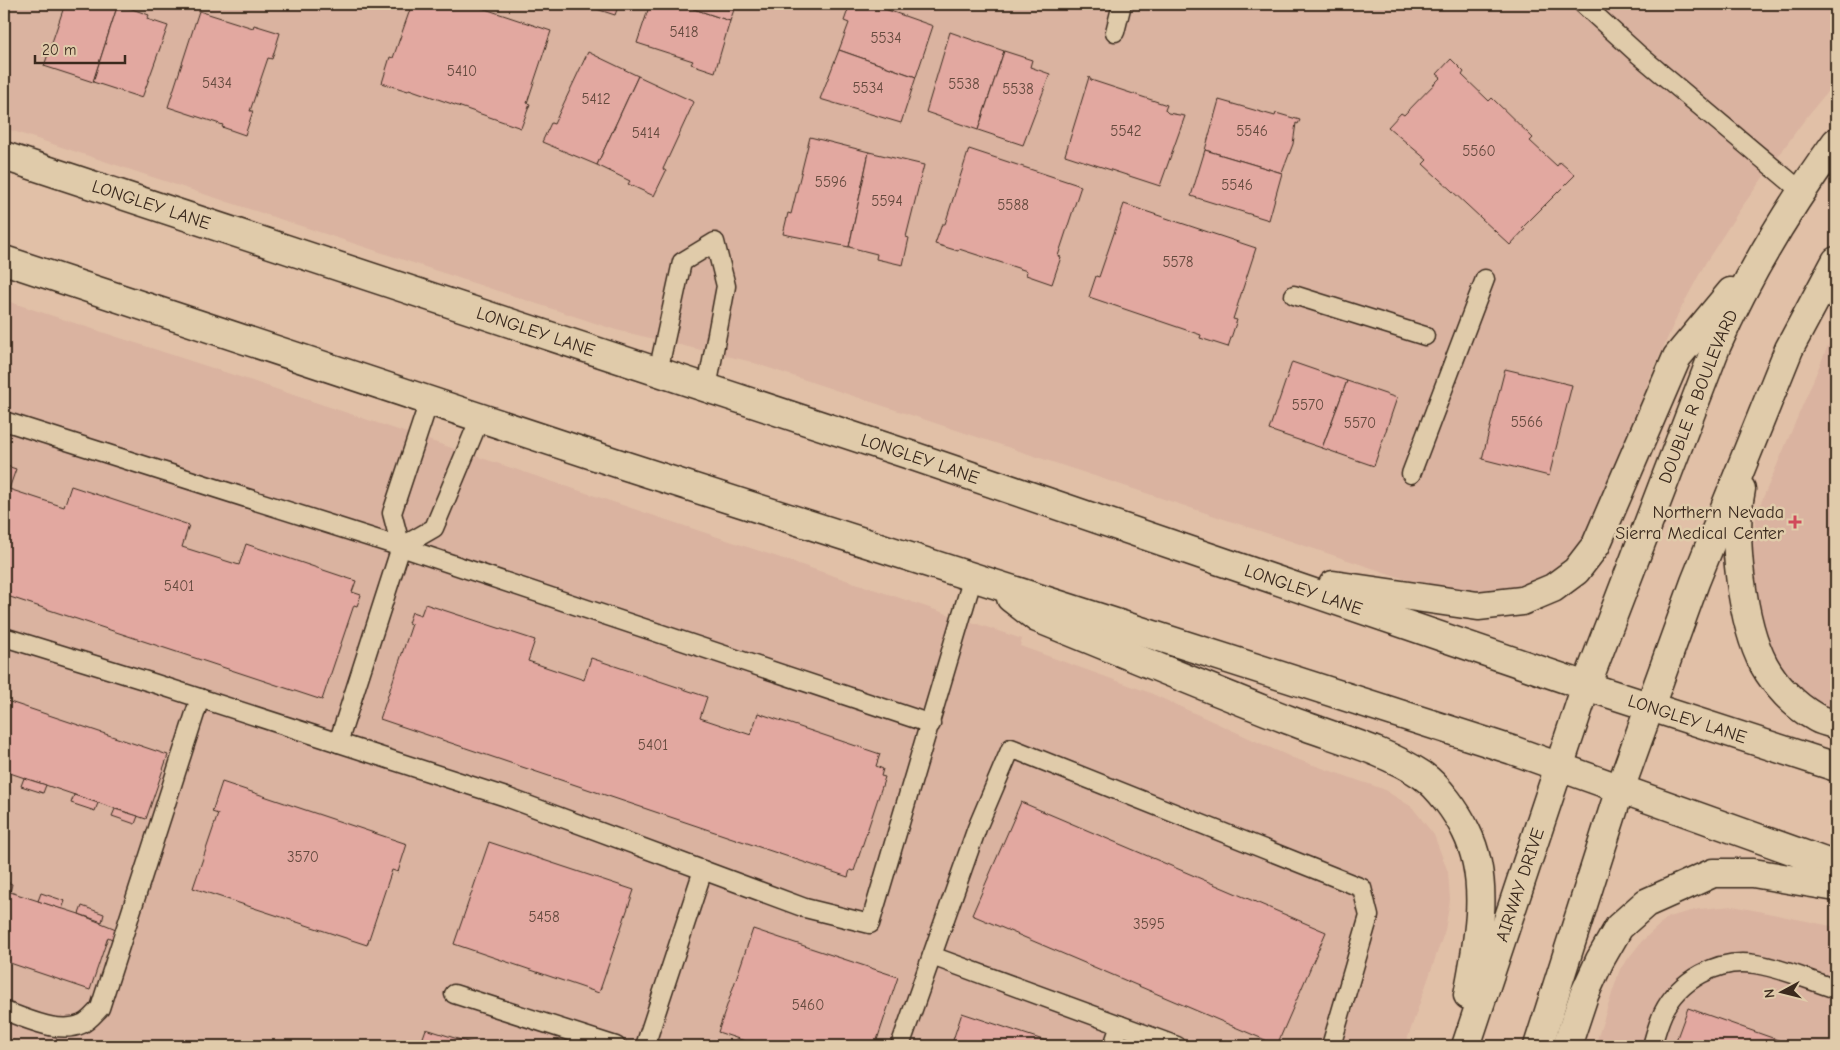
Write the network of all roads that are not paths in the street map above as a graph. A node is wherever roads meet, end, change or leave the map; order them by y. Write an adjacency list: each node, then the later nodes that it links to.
1 (1122, 4): 3 (lane)
2 (1583, 4): 6 (lane)
3 (1115, 32)
4 (1836, 142): 6 (main road, DOUBLE R BOULEVARD)
5 (4, 156): 13 (main road, LONGLEY LANE)
6 (1801, 191): 7 (main road, DOUBLE R BOULEVARD)
7 (1762, 255): 21 (main road); 24 (main road, DOUBLE R BOULEVARD)
8 (4, 260): 15 (main road)
9 (1836, 261): 18 (main road)
10 (1485, 279): 19 (lane)
11 (1294, 295): 12 (lane)
12 (1425, 336)
13 (658, 372): 14 (main road, LONGLEY LANE); 14 (lane)
14 (707, 388): 21 (main road, LONGLEY LANE)
15 (429, 401): 16 (main road); 20 (lane)
16 (480, 418): 20 (lane); 22 (main road)
17 (4, 421): 20 (lane)
18 (1753, 435): 26 (main road); 29 (main road)
19 (1411, 474)
20 (401, 547): 27 (lane); 30 (lane)
21 (1267, 576): 24 (main road, LONGLEY LANE)
22 (981, 580): 27 (lane); 31 (main road); 48 (main road)
23 (4, 637): 25 (lane)
24 (1586, 686): 26 (main road, LONGLEY LANE); 28 (main road, DOUBLE R BOULEVARD)
25 (200, 698): 30 (lane); 40 (lane)
26 (1650, 706): 32 (main road, LONGLEY LANE); 33 (main road)
27 (931, 724): 35 (lane)
28 (1573, 724): 31 (main road, AIRWAY DRIVE)
29 (1836, 725)
30 (338, 743): 35 (lane)
31 (1558, 766): 33 (main road); 49 (main road, AIRWAY DRIVE)
32 (1836, 767)
33 (1620, 790): 34 (main road); 50 (main road)
34 (1836, 866)
35 (703, 870): 43 (lane)
36 (1836, 887): 51 (main road)
37 (932, 956): 41 (lane); 44 (lane); 47 (lane)
38 (1836, 989): 52 (lane)
39 (454, 994): 42 (lane)
40 (4, 1010)
41 (1120, 1025): 45 (lane); 46 (lane)
42 (616, 1046)
43 (645, 1046)
44 (900, 1046)
45 (1113, 1046)
46 (1177, 1046)
47 (1331, 1046)
48 (1459, 1046)
49 (1466, 1046)
50 (1538, 1046)
51 (1567, 1046)
52 (1652, 1046)

